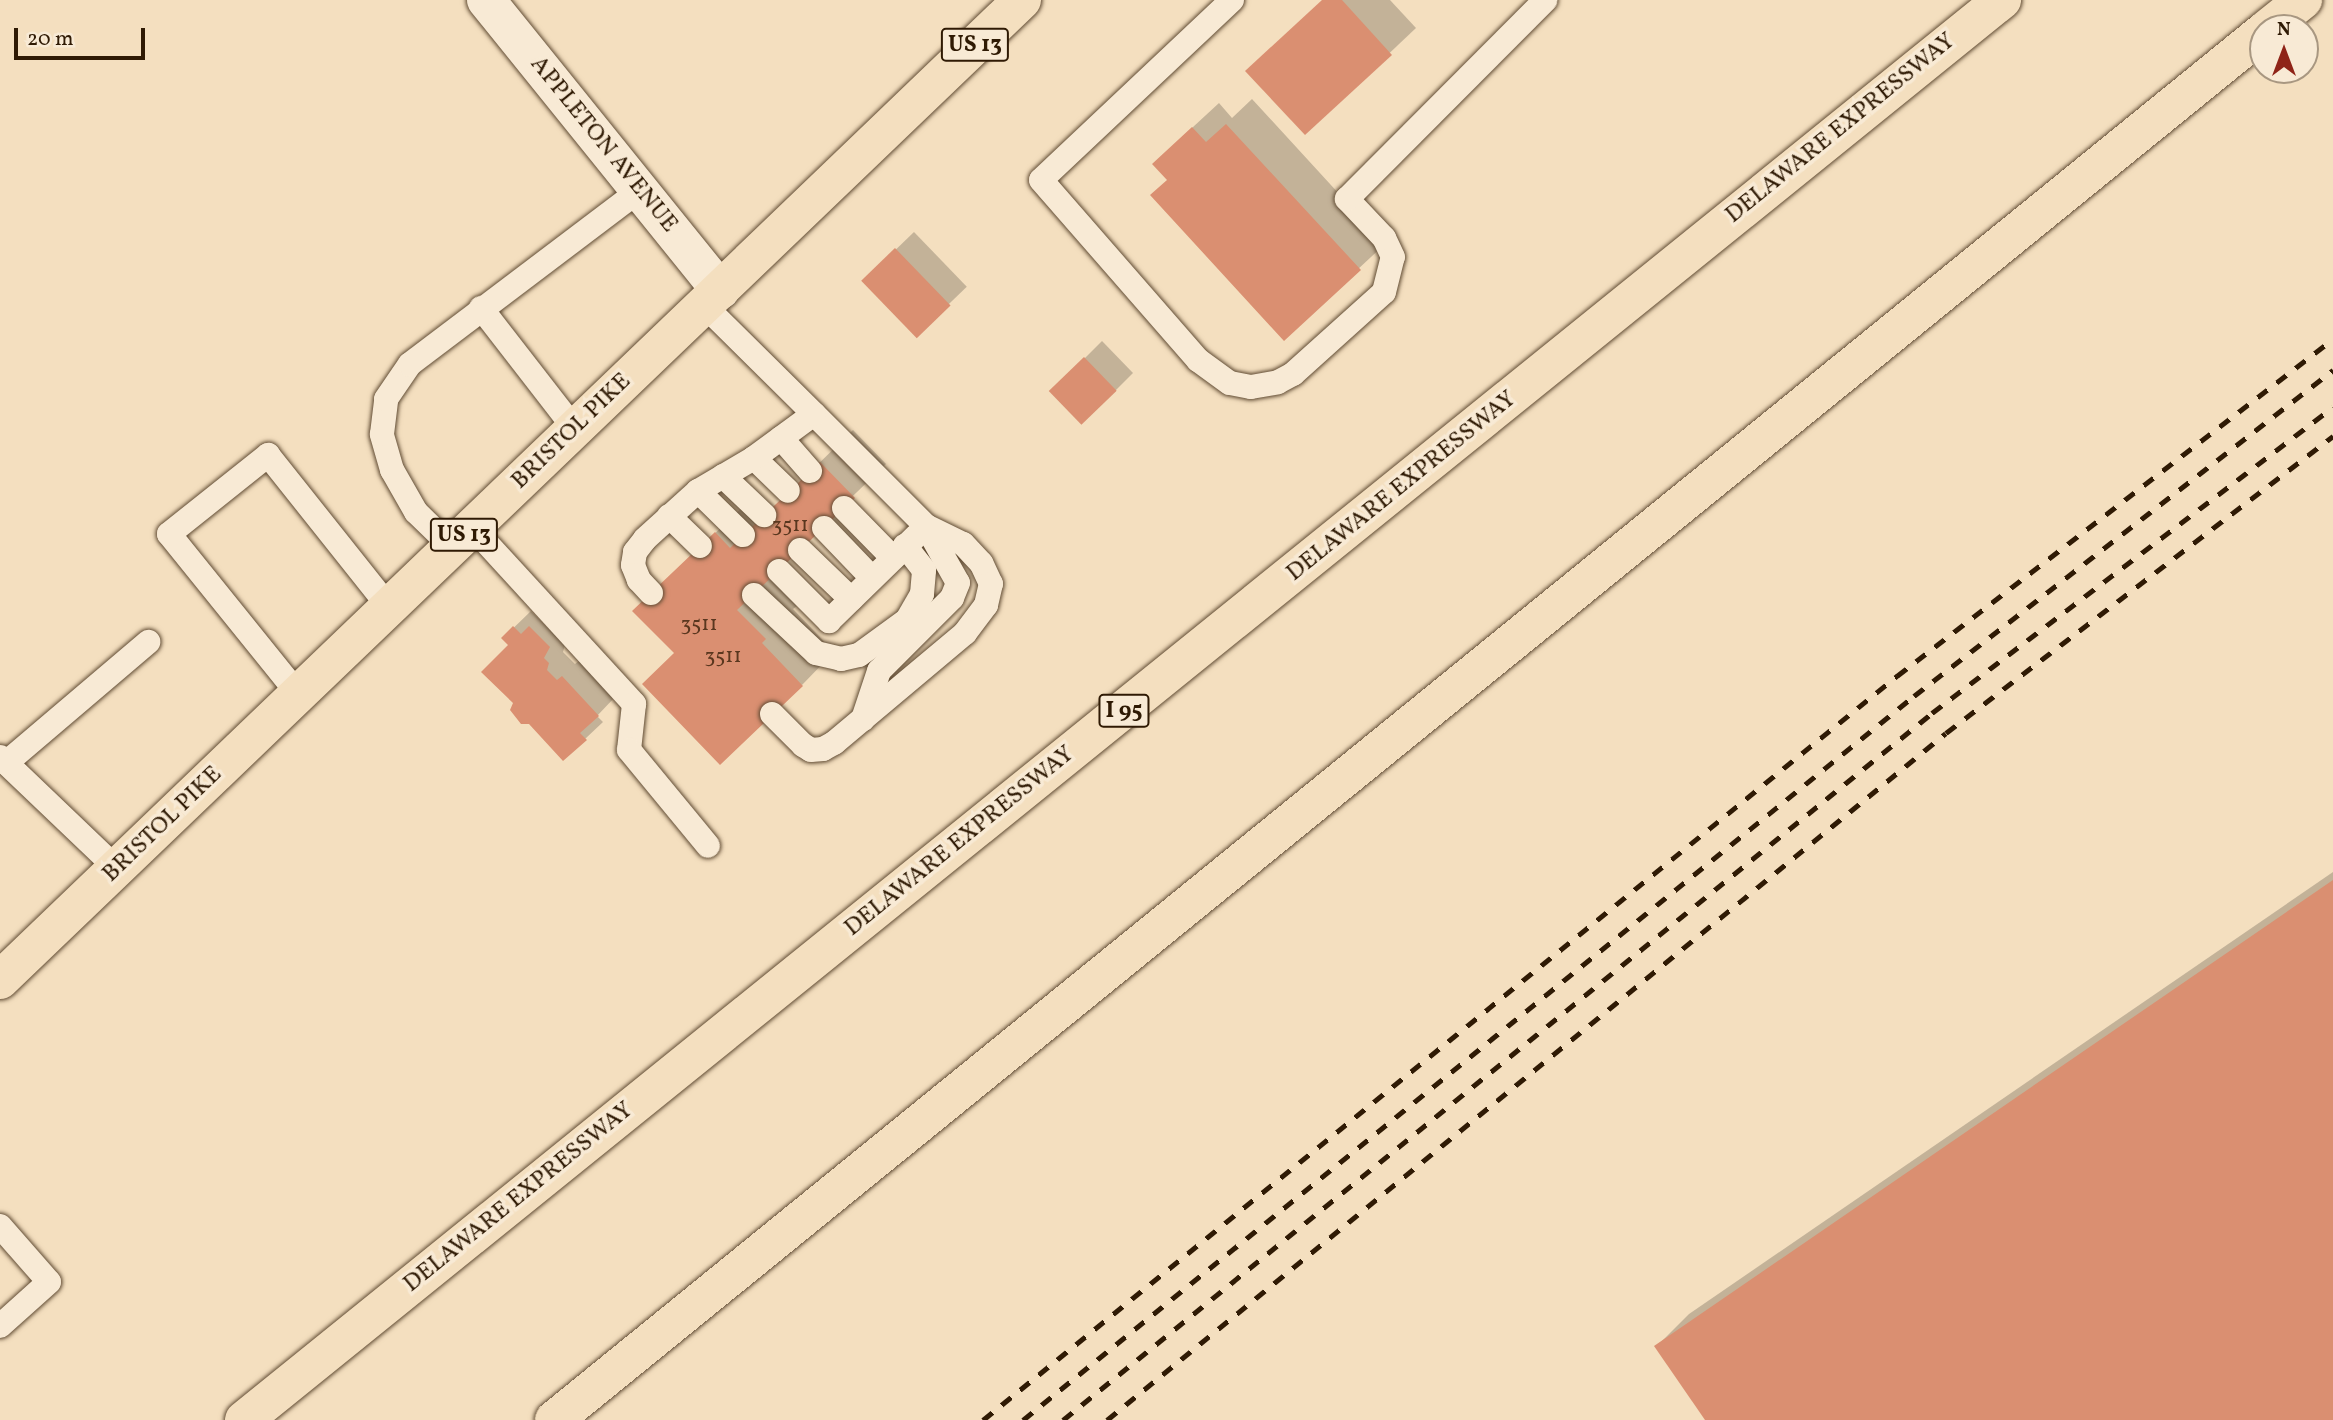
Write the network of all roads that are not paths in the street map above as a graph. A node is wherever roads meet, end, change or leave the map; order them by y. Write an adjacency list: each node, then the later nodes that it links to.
1 (486, 0): 9 (street, APPLETON AVENUE)
2 (1022, 0): 10 (main road, BRISTOL PIKE / US 13)
3 (1232, 0): 4 (lane)
4 (1545, 0)
5 (2002, 0): 46 (main road, DELAWARE EXPRESSWAY / I 95)
6 (2302, 0): 7 (main road)
7 (2285, 14)
8 (2249, 43): 47 (main road)
9 (640, 190): 10 (street, APPLETON AVENUE); 11 (lane)
10 (712, 297): 12 (lane); 13 (main road, BRISTOL PIKE / US 13)
11 (481, 308): 13 (lane); 26 (lane)
12 (814, 414): 14 (lane); 23 (lane)
13 (575, 429): 26 (main road, BRISTOL PIKE / US 13)
14 (781, 439): 15 (lane); 16 (lane)
15 (754, 458): 17 (lane); 19 (lane)
16 (810, 471)
17 (723, 476): 18 (lane); 21 (lane)
18 (698, 491): 22 (lane); 25 (lane)
19 (788, 491)
20 (844, 508): 29 (lane)
21 (764, 515)
22 (669, 516): 27 (lane); 32 (lane)
23 (926, 526): 29 (lane); 39 (lane); 39 (lane)
24 (824, 528): 31 (lane)
25 (743, 535)
26 (462, 537): 35 (main road, BRISTOL PIKE / US 13); 41 (lane)
27 (700, 546)
28 (800, 550): 34 (lane)
29 (899, 552): 31 (lane); 33 (lane)
30 (779, 571): 34 (lane)
31 (872, 578): 34 (lane)
32 (651, 593)
33 (754, 595)
34 (851, 599)
35 (389, 607): 37 (main road, BRISTOL PIKE / US 13); 37 (lane)
36 (148, 642): 40 (lane)
37 (299, 695): 42 (main road, BRISTOL PIKE / US 13)
38 (772, 714): 39 (lane)
39 (863, 719)
40 (3, 760): 42 (lane)
41 (708, 846)
42 (117, 869): 43 (main road, BRISTOL PIKE / US 13)
43 (0, 980)
44 (0, 1226): 45 (lane)
45 (0, 1326)
46 (244, 1420)
47 (554, 1420)

